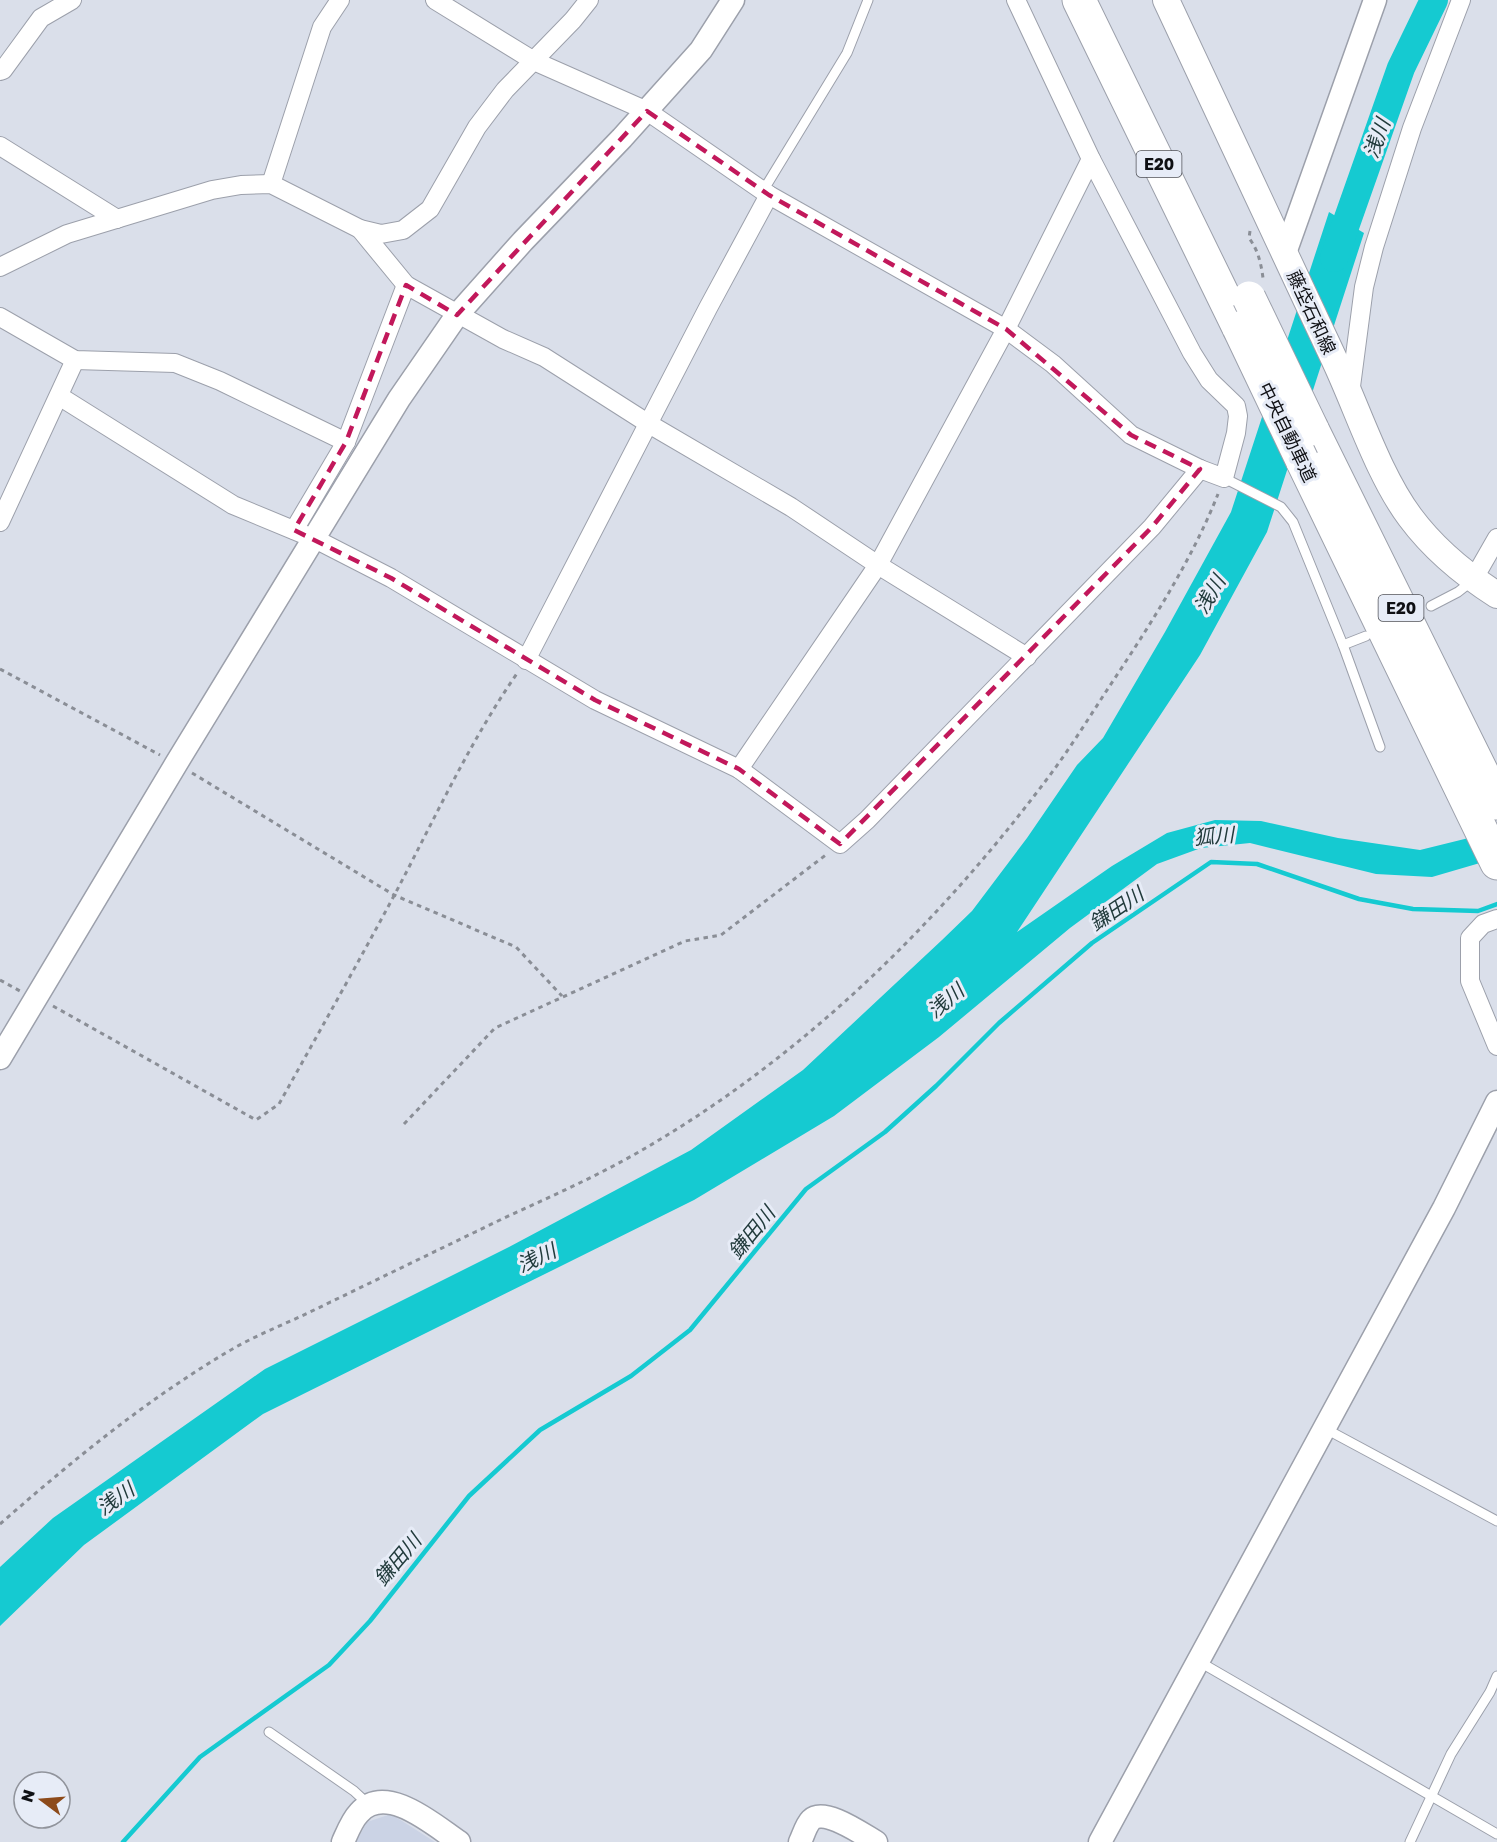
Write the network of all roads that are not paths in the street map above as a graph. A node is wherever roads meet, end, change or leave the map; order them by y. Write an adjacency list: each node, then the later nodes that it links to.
1 (72, 0): 14 (street)
2 (340, 0): 18 (street)
3 (435, 0): 13 (street)
4 (589, 0): 13 (street)
5 (733, 0): 15 (street)
6 (868, 0): 19 (lane)
7 (1016, 0): 17 (street)
8 (1079, 0): 25 (highway, 中央自動車道 / E20)
9 (1105, 0): 25 (highway, 中央自動車道 / E20)
10 (1166, 0): 22 (main road, 藤垈石和線)
11 (1375, 0): 22 (street)
12 (1461, 0): 30 (street)
13 (534, 62): 15 (street); 21 (street)
14 (0, 71)
15 (647, 111): 19 (street); 26 (street)
16 (0, 146): 20 (street)
17 (1091, 159): 28 (street); 35 (street)
18 (271, 184): 20 (street); 21 (street)
19 (766, 193): 28 (street); 32 (street)
20 (117, 219): 23 (street)
21 (360, 229): 24 (street)
22 (1285, 253): 30 (main road, 藤垈石和線)
23 (0, 267)
24 (406, 285): 26 (street); 33 (street)
25 (1244, 313): 50 (highway, 中央自動車道 / E20, bridge); 50 (highway, 中央自動車道 / E20, bridge)
26 (457, 315): 32 (street); 39 (street)
27 (0, 317): 29 (street)
28 (1006, 329): 34 (street); 40 (street)
29 (75, 360): 31 (street); 33 (street)
30 (1350, 394): 41 (main road, 藤垈石和線)
31 (59, 396): 36 (street); 37 (street)
32 (649, 424): 40 (street); 47 (street)
33 (346, 442): 37 (street)
34 (1200, 469): 35 (street); 46 (street)
35 (1228, 481): 45 (lane)
36 (0, 522)
37 (294, 530): 39 (street)
38 (1497, 538): 41 (street)
39 (315, 539): 47 (street); 54 (street)
40 (878, 565): 46 (street); 49 (street)
41 (1473, 580): 42 (main road, 藤垈石和線); 43 (lane)
42 (1497, 595)
43 (1431, 606)
44 (1366, 636): 45 (lane)
45 (1343, 645): 48 (lane)
46 (1027, 657): 49 (street)
47 (526, 660): 49 (street)
48 (1380, 747)
49 (739, 769)
50 (1484, 795): 51 (highway, 中央自動車道 / E20)
51 (1497, 863)
52 (1497, 919): 53 (street)
53 (1497, 1046)
54 (0, 1058)
55 (1497, 1102): 56 (street)
56 (1324, 1428): 57 (lane); 58 (street)
57 (1497, 1521)
58 (1198, 1661): 61 (lane); 68 (street)
59 (1497, 1676): 61 (lane)
60 (269, 1732): 62 (lane)
61 (1431, 1796): 63 (lane); 69 (lane)
62 (369, 1805): 64 (street); 65 (street)
63 (1497, 1834)
64 (343, 1842)
65 (459, 1842)
66 (800, 1842): 67 (street)
67 (876, 1842)
68 (1100, 1842)
69 (1410, 1842)

